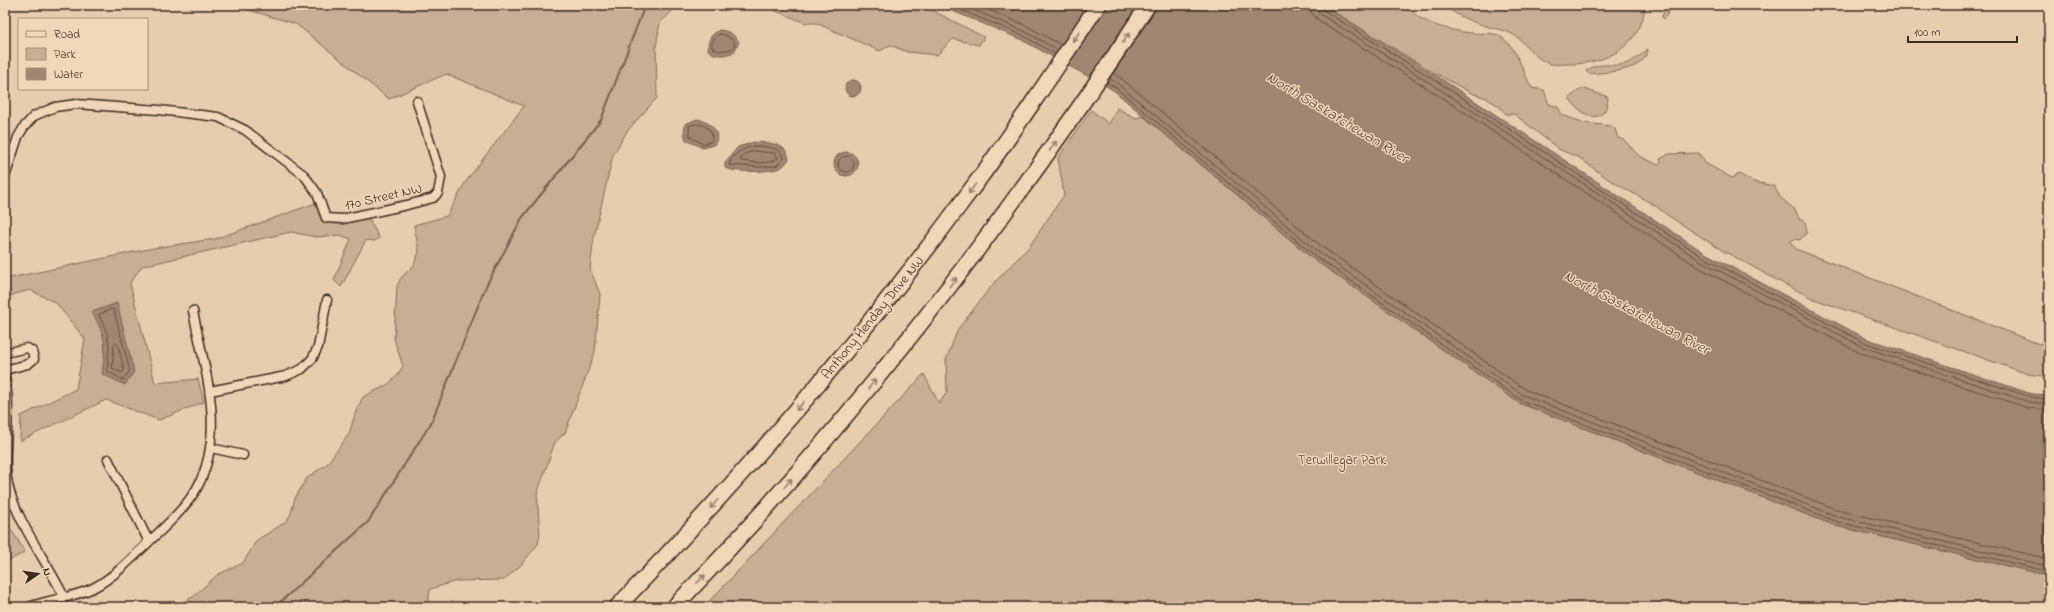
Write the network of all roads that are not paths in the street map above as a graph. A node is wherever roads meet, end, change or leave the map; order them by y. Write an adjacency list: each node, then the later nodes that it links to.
1 (1098, 5): 18 (highway, Anthony Henday Drive NW, one-way to 18)
2 (1148, 5): 19 (highway, one-way to 2)
3 (417, 101): 4 (street, 170 Street NW)
4 (5, 177)
5 (327, 300): 10 (street)
6 (193, 311): 10 (street)
7 (5, 353): 8 (street)
8 (5, 370)
9 (5, 380): 11 (street)
10 (210, 390): 12 (street)
11 (6, 440): 16 (street)
12 (211, 448): 13 (street); 15 (street)
13 (243, 455)
14 (108, 459): 15 (street)
15 (149, 542): 16 (street)
16 (64, 597): 17 (street)
17 (29, 607)
18 (617, 607)
19 (674, 607)

